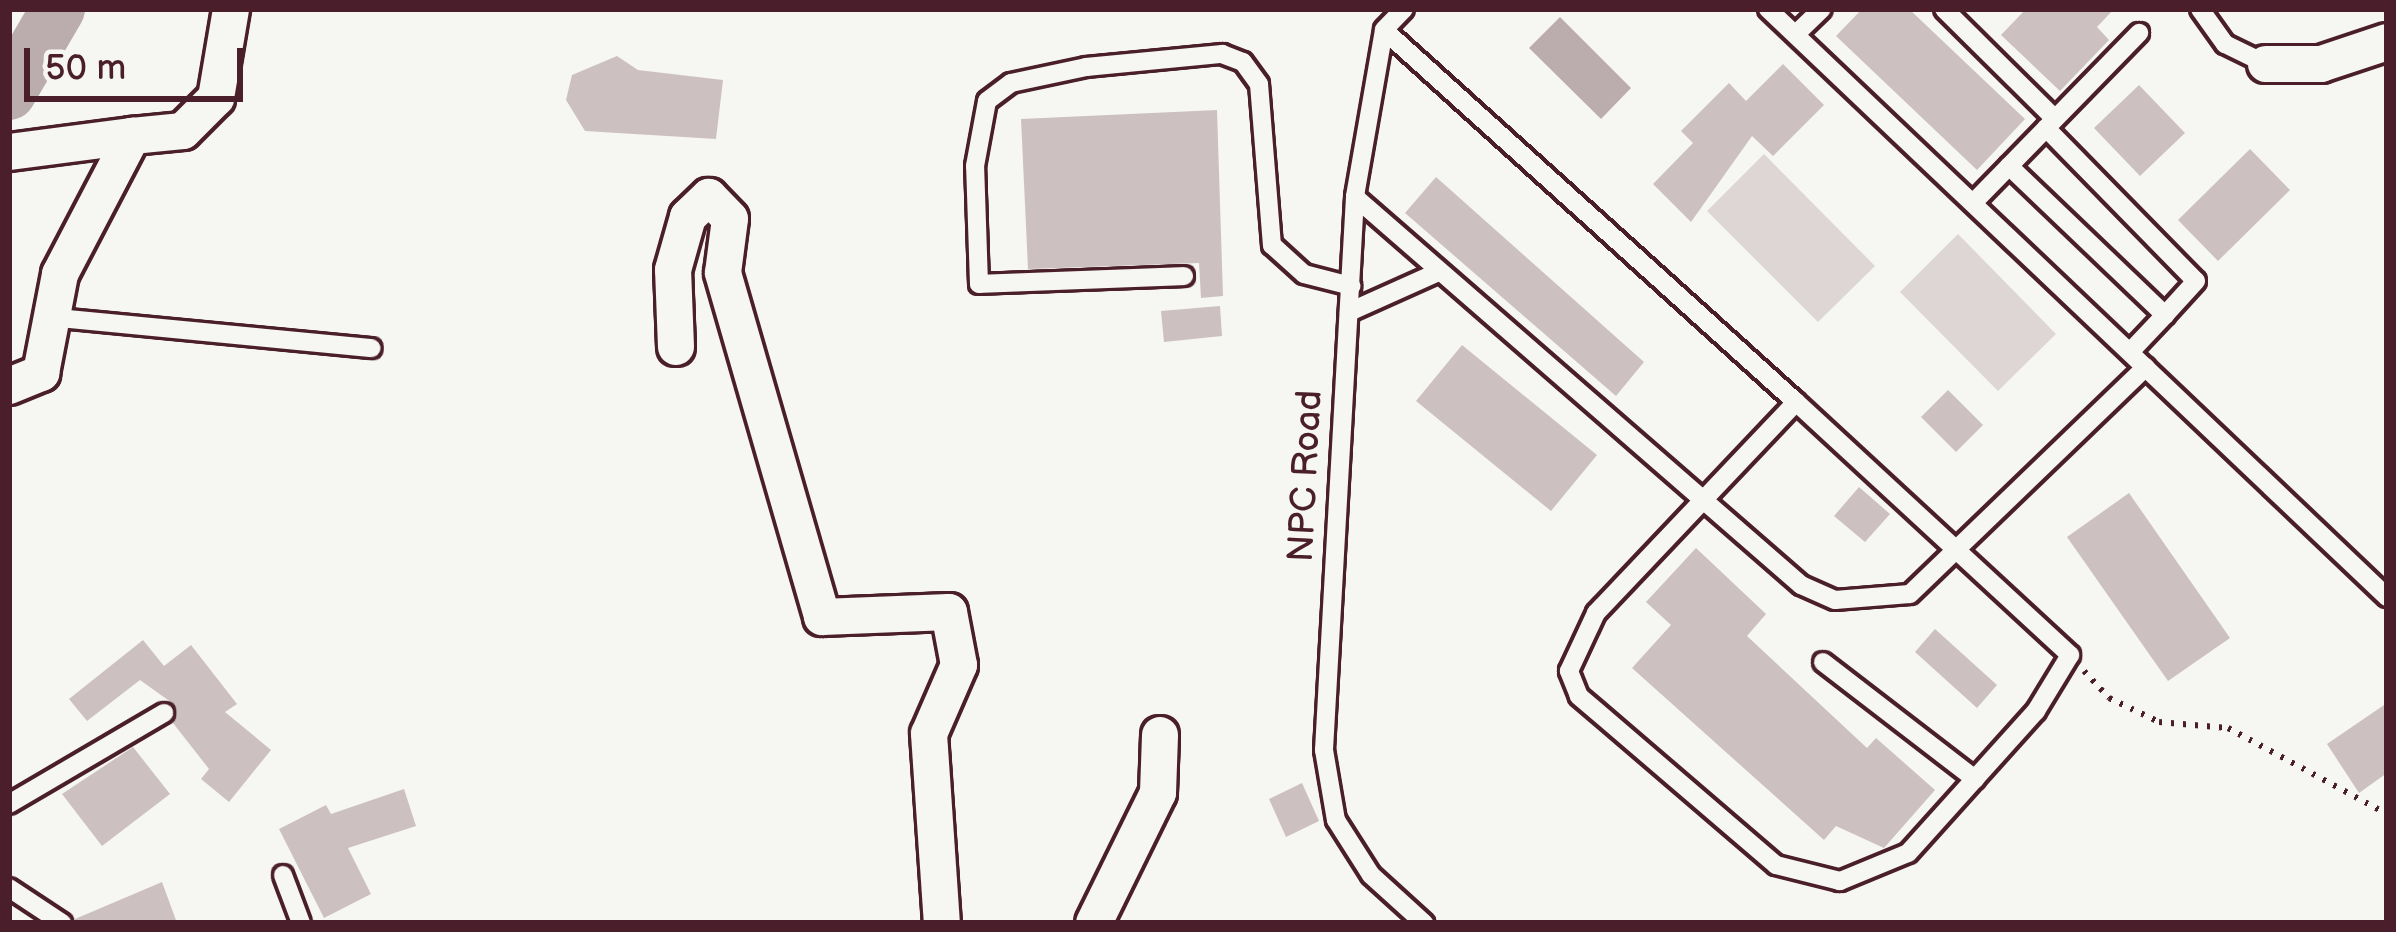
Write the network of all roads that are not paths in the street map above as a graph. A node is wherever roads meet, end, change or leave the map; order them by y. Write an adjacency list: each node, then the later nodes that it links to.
1 (231, 9): 13 (street)
2 (1404, 9): 7 (lane)
3 (1768, 9): 8 (lane)
4 (1822, 9): 8 (lane)
5 (1945, 9): 12 (lane)
6 (2200, 9): 11 (lane)
7 (1384, 30): 16 (lane, NPC Road); 29 (lane)
8 (1798, 32): 17 (lane)
9 (2139, 33): 12 (lane)
10 (2387, 42): 11 (street)
11 (2266, 64)
12 (2050, 124): 15 (lane); 22 (lane)
13 (132, 136): 14 (street); 23 (street)
14 (9, 152)
15 (2009, 166): 17 (lane); 22 (lane)
16 (1354, 197): 18 (lane); 20 (lane, NPC Road)
17 (1973, 203): 26 (lane)
18 (1436, 273): 21 (lane); 30 (lane)
19 (1184, 276): 20 (lane)
20 (1351, 286): 21 (lane, NPC Road)
21 (1349, 311): 44 (lane, NPC Road)
22 (2165, 315): 26 (lane)
23 (49, 317): 25 (lane); 28 (street)
24 (676, 347): 42 (street)
25 (371, 348)
26 (2130, 352): 27 (lane)
27 (2146, 367): 31 (lane); 32 (lane)
28 (9, 386)
29 (1796, 402): 30 (lane); 31 (lane)
30 (1701, 497): 31 (lane); 36 (lane)
31 (1959, 551): 36 (lane)
32 (2387, 597)
33 (1822, 662): 36 (lane)
34 (164, 713): 37 (lane)
35 (1160, 736): 43 (street)
36 (1975, 779)
37 (9, 804)
38 (283, 875): 41 (lane)
39 (9, 888): 40 (lane)
40 (62, 923)
41 (301, 923)
42 (942, 923)
43 (1094, 923)
44 (1424, 923)

